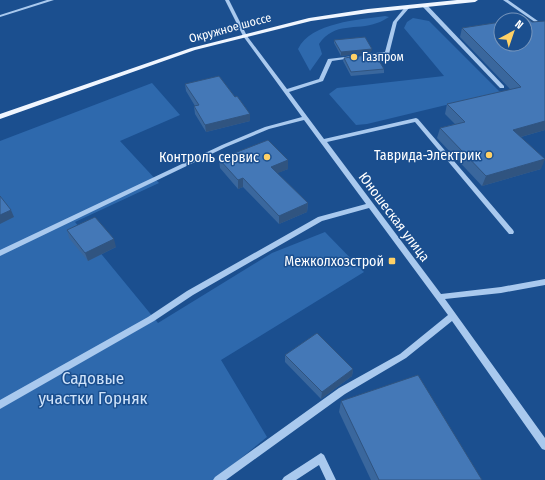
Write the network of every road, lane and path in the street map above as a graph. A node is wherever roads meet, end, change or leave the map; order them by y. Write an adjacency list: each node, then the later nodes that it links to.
1 (52, 0): 7 (street)
2 (227, 0): 9 (street, Юношеская улица)
3 (471, 0): 5 (main road, Окружное шоссе)
4 (504, 0): 8 (street)
5 (424, 5): 6 (main road, Окружное шоссе); 10 (street)
6 (408, 7): 9 (main road, Окружное шоссе); 11 (street)
7 (0, 16)
8 (545, 28)
9 (245, 36): 11 (street, Юношеская улица); 12 (main road, Окружное шоссе)
10 (502, 88)
11 (286, 91): 13 (street, Юношеская улица)
12 (0, 117)
13 (304, 118): 14 (street, Юношеская улица); 17 (street)
14 (322, 141): 15 (street, Юношеская улица); 16 (street)
15 (370, 205): 19 (street, Юношеская улица); 21 (street)
16 (511, 232)
17 (0, 253)
18 (545, 282): 19 (street)
19 (438, 297): 20 (street, Юношеская улица)
20 (453, 316): 22 (street, Юношеская улица); 23 (street)
21 (0, 406)
22 (545, 446)
23 (218, 480)
24 (287, 480): 25 (street)
25 (331, 480)

